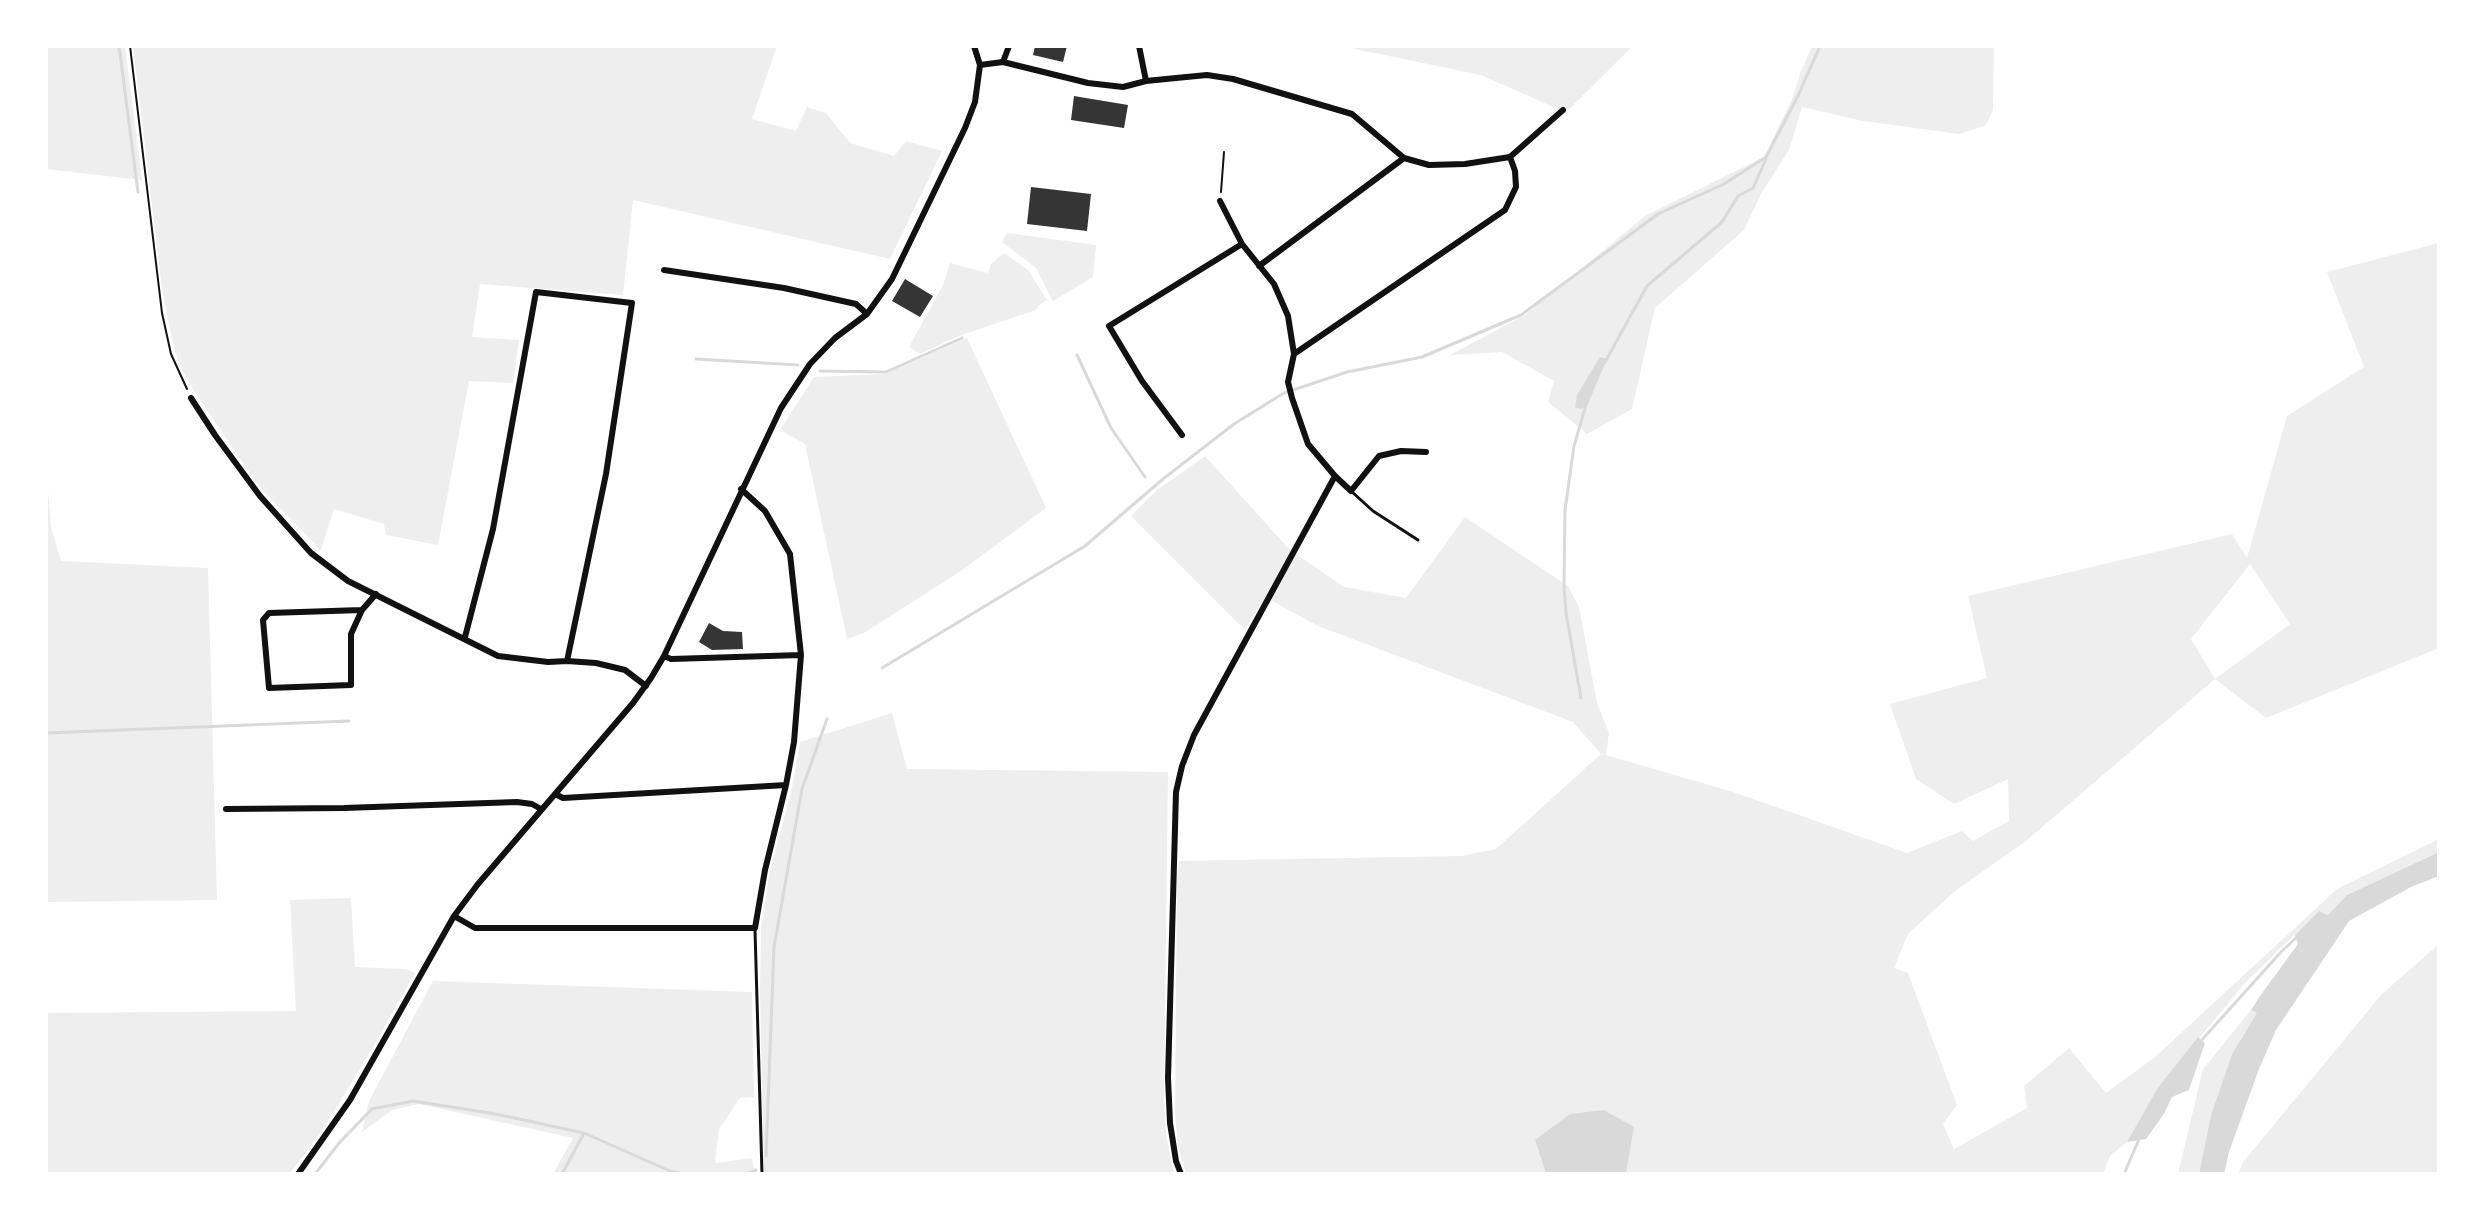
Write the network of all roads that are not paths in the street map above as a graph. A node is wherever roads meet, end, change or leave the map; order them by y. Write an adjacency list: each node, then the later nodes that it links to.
1 (974, 46): 5 (street)
2 (1009, 46): 4 (street)
3 (1139, 46): 6 (street)
4 (1003, 62): 5 (street); 6 (street)
5 (980, 65): 14 (street)
6 (1146, 81): 9 (street)
7 (1563, 110): 8 (street)
8 (1510, 157): 9 (street); 15 (street)
9 (1404, 158): 12 (street)
10 (1220, 201): 11 (street)
11 (1242, 244): 12 (street); 17 (street)
12 (1259, 266): 15 (street)
13 (664, 270): 14 (street)
14 (867, 314): 20 (street)
15 (1294, 354): 19 (street)
16 (191, 398): 23 (street)
17 (1182, 435)
18 (1426, 452): 21 (street)
19 (1335, 476): 21 (street); 38 (street)
20 (741, 489): 26 (street); 27 (street)
21 (1351, 491): 22 (lane)
22 (1418, 540)
23 (376, 594): 24 (street); 25 (street)
24 (362, 610): 24 (street)
25 (465, 637): 28 (street); 28 (street)
26 (801, 655): 27 (street); 30 (street)
27 (664, 656): 29 (street)
28 (567, 661): 29 (street)
29 (646, 686): 31 (street)
30 (786, 785): 31 (street); 35 (street)
31 (555, 794): 33 (street)
32 (226, 809): 33 (street)
33 (541, 809): 34 (street)
34 (454, 916): 35 (street); 36 (street)
35 (755, 928): 37 (lane)
36 (298, 1174)
37 (762, 1174)
38 (1181, 1174)

